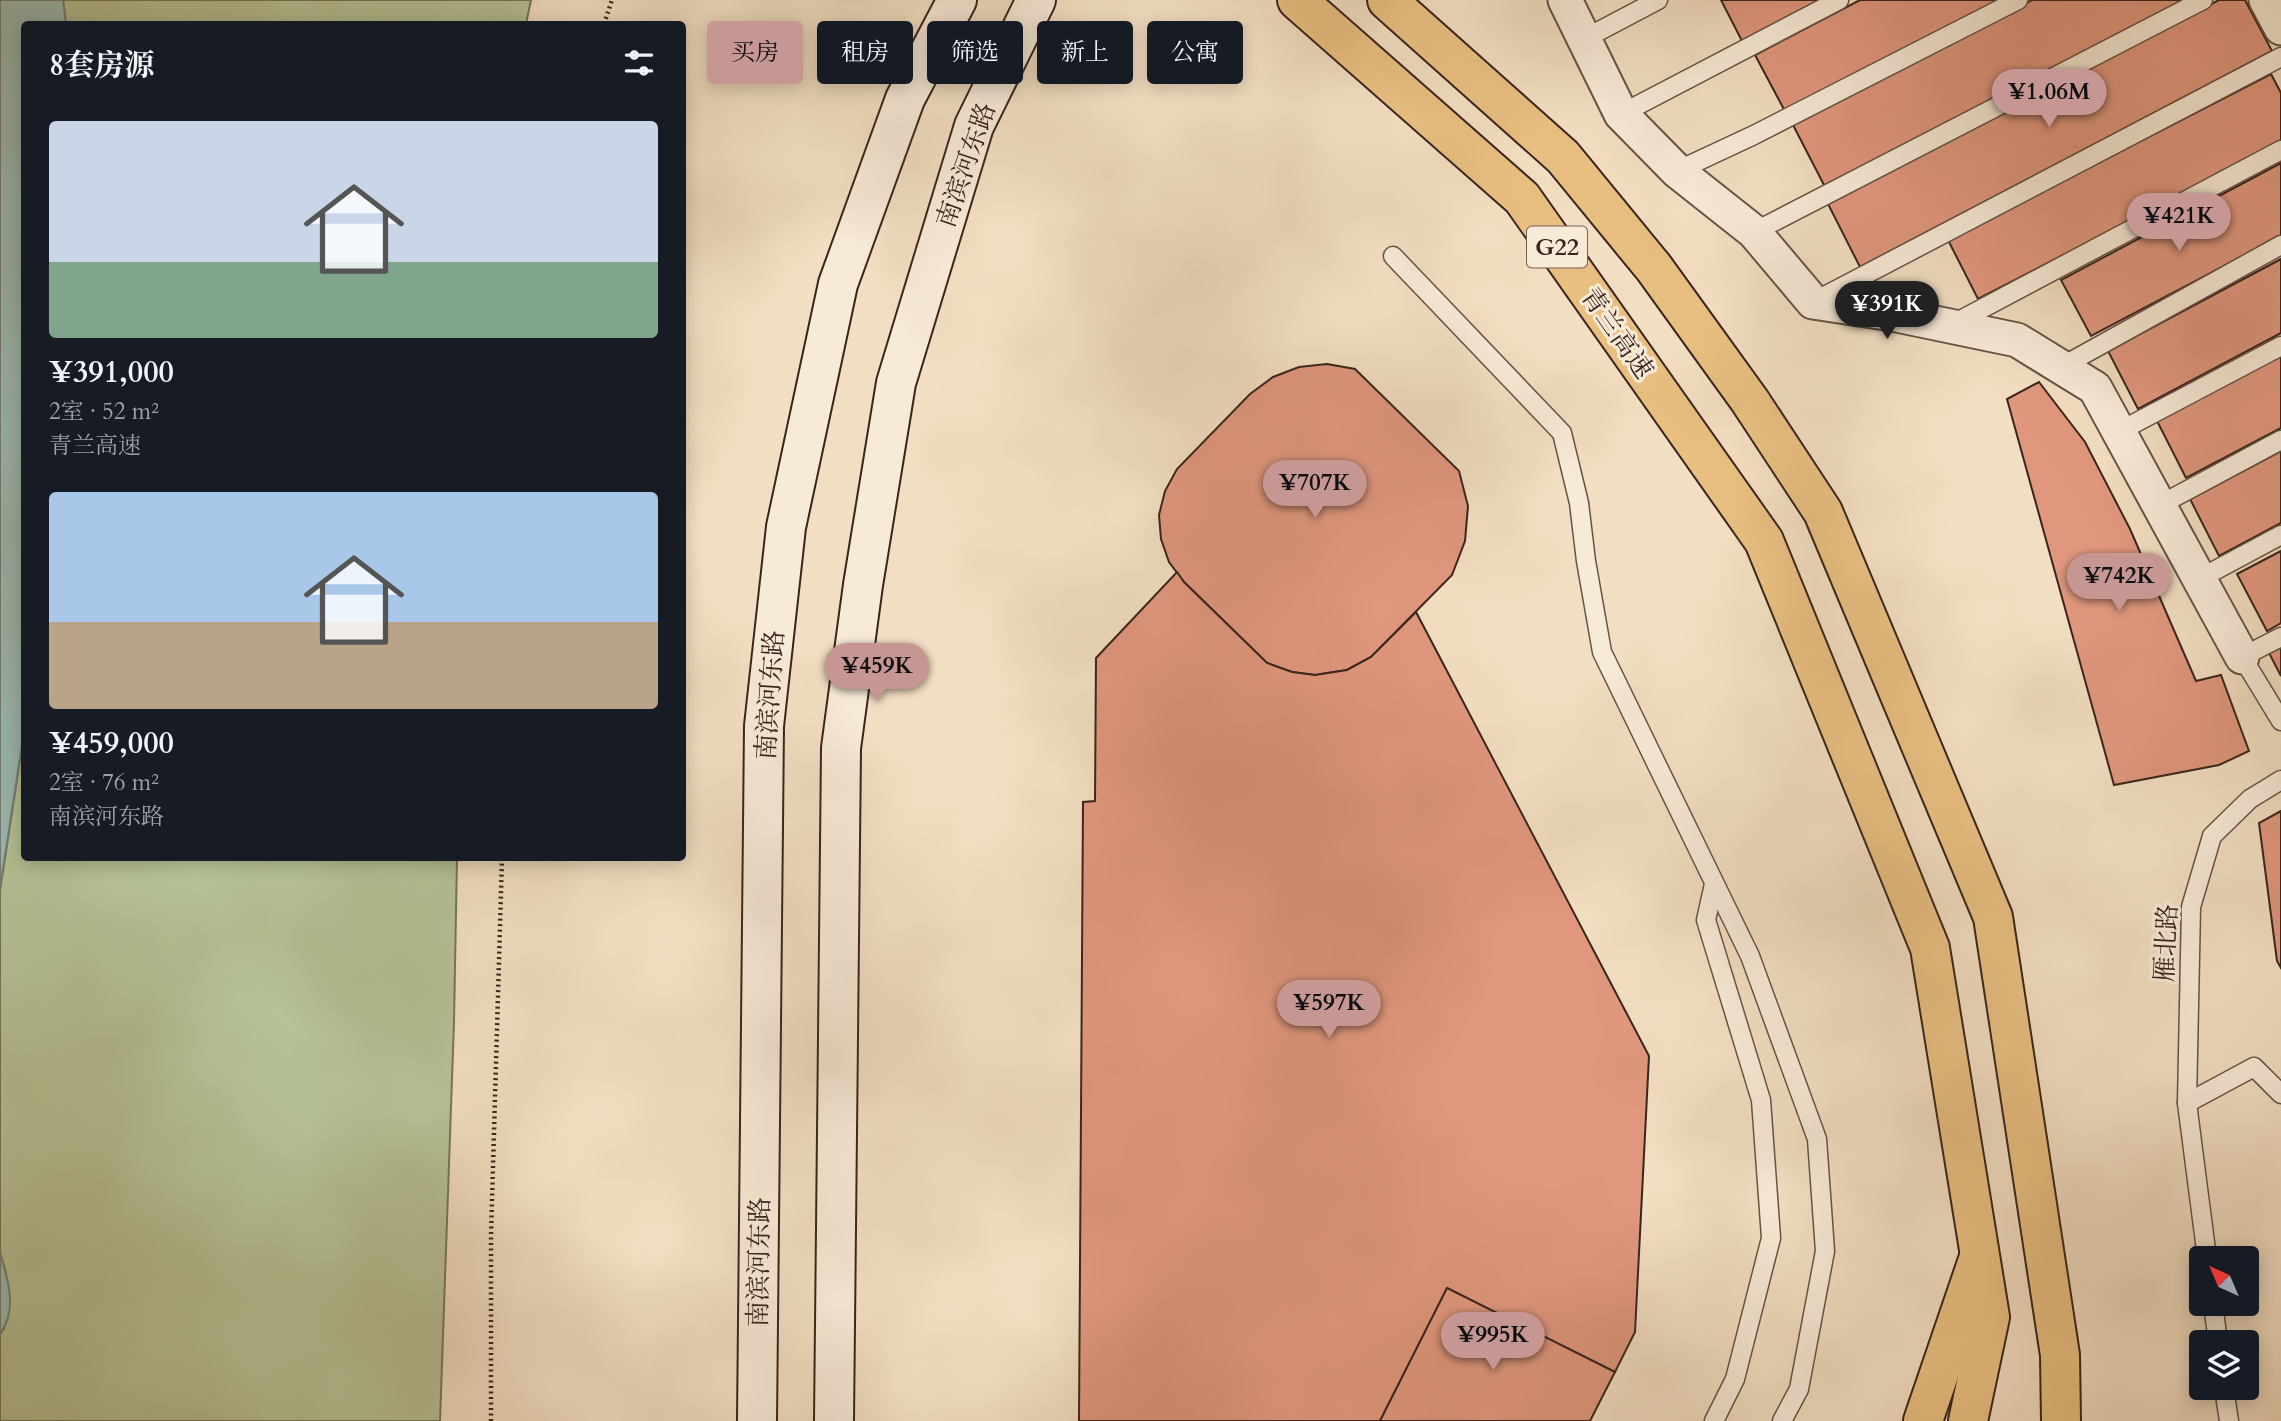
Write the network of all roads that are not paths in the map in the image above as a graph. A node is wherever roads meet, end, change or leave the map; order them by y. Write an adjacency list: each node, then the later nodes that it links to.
1 (957, 0): 39 (main road, 南滨河东路)
2 (1036, 0): 40 (main road, 南滨河东路)
3 (1297, 0): 37 (highway, 青兰高速 / G22)
4 (1387, 0): 45 (highway, G22)
5 (1565, 0): 12 (street)
6 (1658, 0): 12 (lane)
7 (1839, 0): 14 (lane)
8 (2018, 0): 16 (lane)
9 (2203, 0): 17 (lane)
10 (2266, 0): 11 (street)
11 (2281, 28)
12 (1584, 39): 14 (street)
13 (2281, 57): 20 (lane)
14 (1621, 114): 16 (street)
15 (2281, 150): 21 (lane)
16 (1677, 171): 17 (street)
17 (1754, 232): 20 (street)
18 (2281, 245): 23 (lane)
19 (1393, 256): 33 (lane)
20 (1813, 302): 21 (street)
21 (1950, 326): 23 (street)
22 (2281, 346): 24 (lane)
23 (2061, 367): 24 (street)
24 (2118, 432): 26 (street)
25 (2281, 440): 26 (lane)
26 (2158, 506): 28 (street)
27 (2281, 535): 28 (lane)
28 (2199, 579): 30 (street)
29 (2281, 637): 30 (lane)
30 (2242, 657): 31 (lane)
31 (2281, 721)
32 (2281, 780): 35 (lane, 雁北路)
33 (1714, 884): 41 (lane); 42 (lane)
34 (2281, 1094): 35 (lane)
35 (2187, 1103): 36 (lane, 雁北路)
36 (2205, 1246)
37 (1980, 1254): 43 (highway); 44 (highway, 青兰高速)
38 (2226, 1400): 46 (lane)
39 (757, 1421)
40 (834, 1421)
41 (1714, 1421)
42 (1782, 1421)
43 (1923, 1421)
44 (1968, 1421)
45 (2062, 1421)
46 (2229, 1421)

